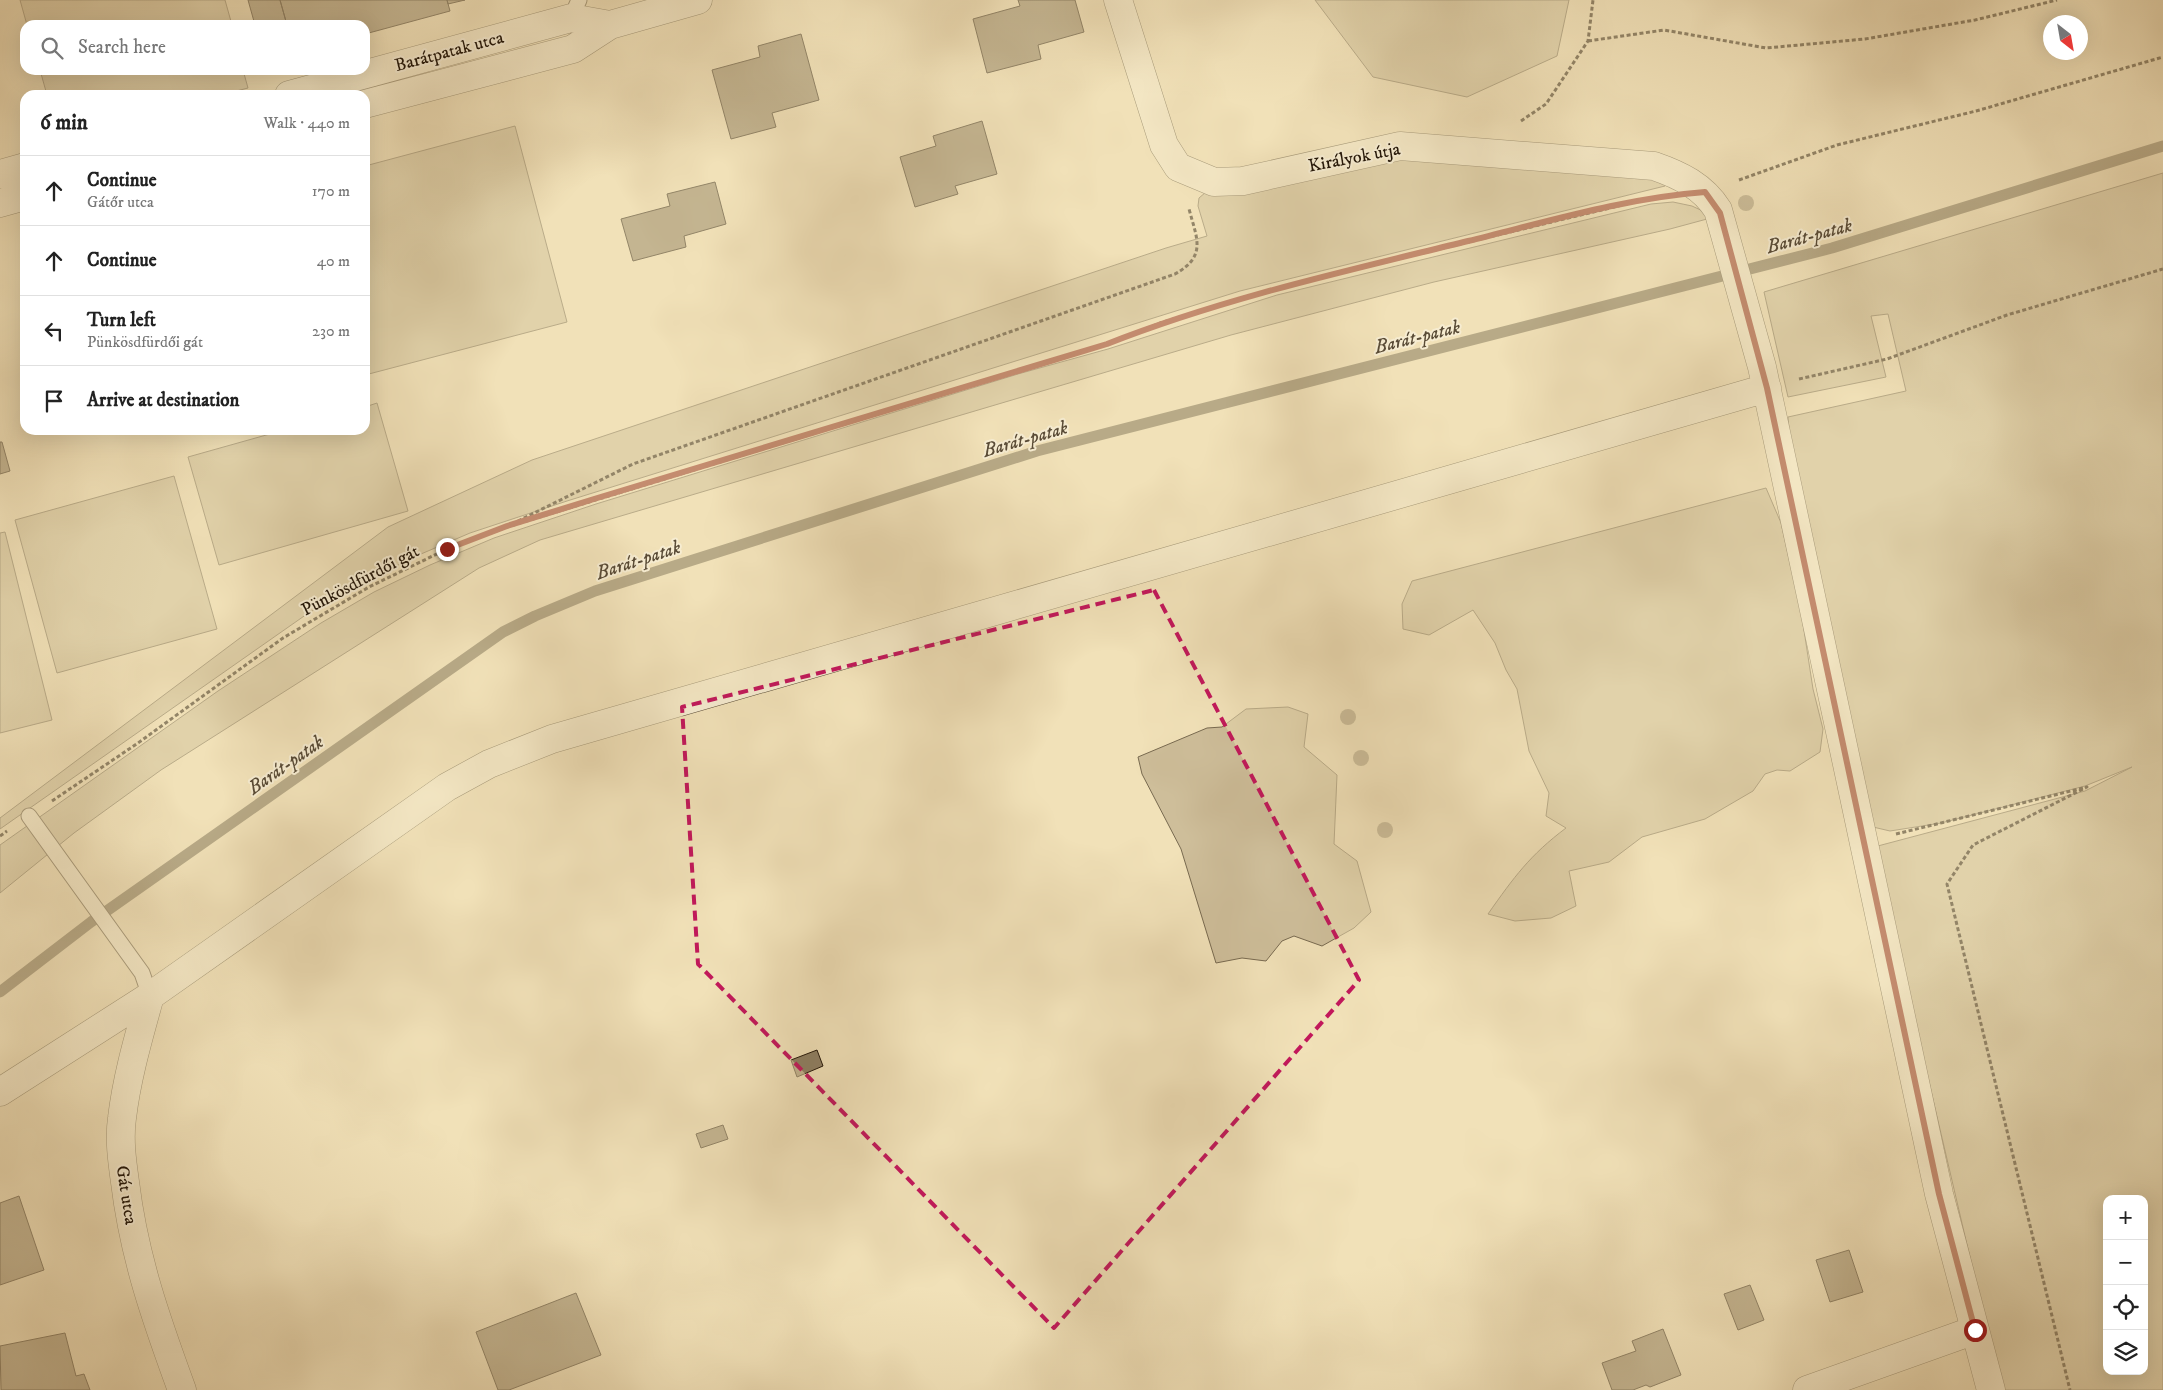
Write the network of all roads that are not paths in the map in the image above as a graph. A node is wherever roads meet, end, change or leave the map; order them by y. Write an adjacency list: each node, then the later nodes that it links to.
1 (698, 0): 4 (street, Barátpatak utca)
2 (1118, 0): 13 (street, Királyok útja)
3 (575, 9): 4 (street, Barátpatak utca); 5 (street, Barátpatak utca)
4 (610, 25): 8 (street, Barátpatak utca)
5 (370, 70)
6 (355, 75): 7 (street, Barátpatak utca)
7 (305, 90)
8 (370, 103)
9 (20, 168): 10 (street)
10 (0, 174)
11 (20, 197): 12 (street)
12 (0, 203)
13 (1765, 378): 15 (street); 17 (street)
14 (30, 816): 15 (lane)
15 (150, 996): 16 (street); 18 (street, Gát utca)
16 (0, 1092)
17 (1975, 1330): 19 (street); 20 (street)
18 (182, 1390)
19 (1807, 1390)
20 (1990, 1390)

